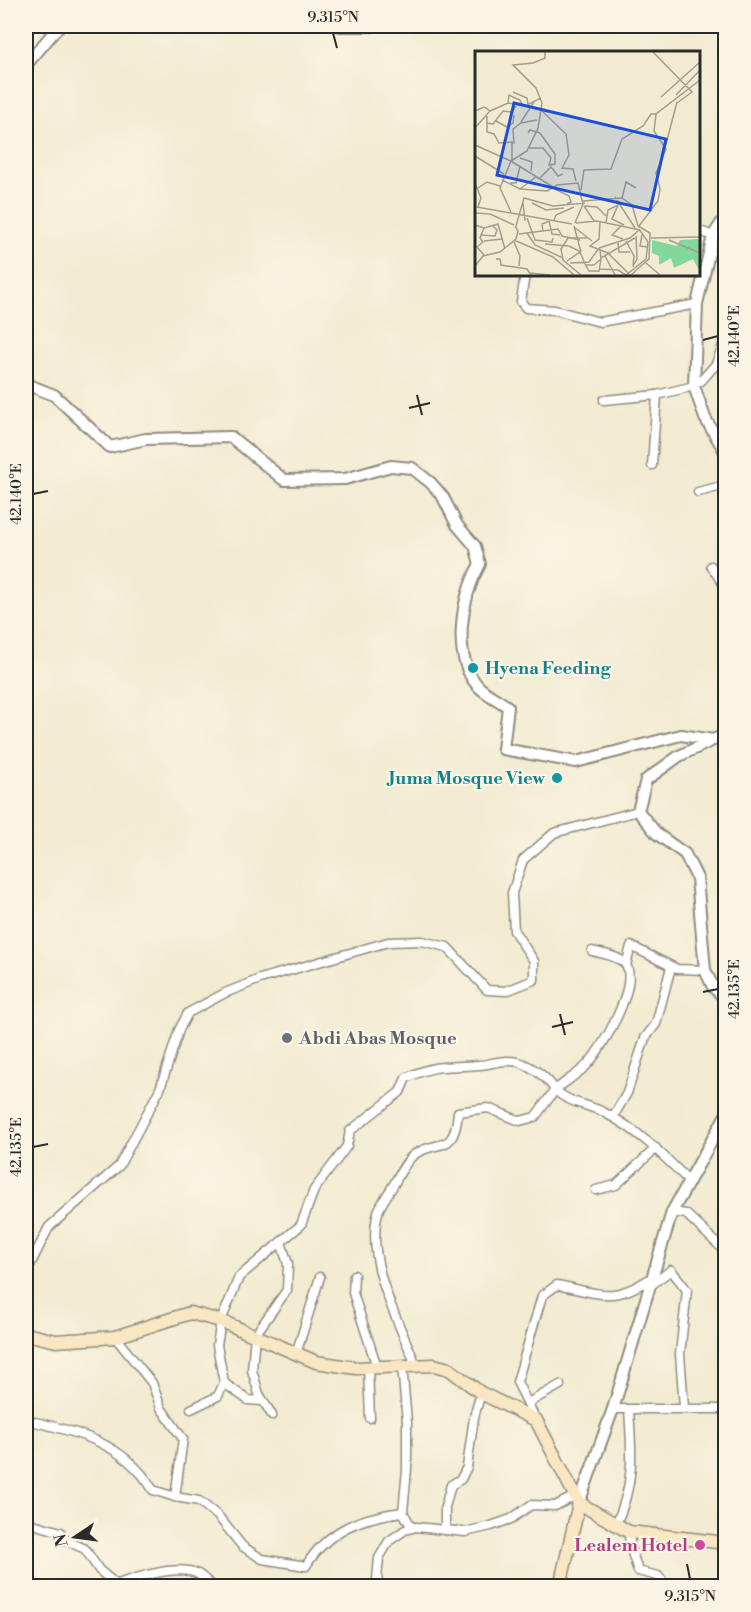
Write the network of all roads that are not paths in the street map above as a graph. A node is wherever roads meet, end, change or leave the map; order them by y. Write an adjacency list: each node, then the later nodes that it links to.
1 (58, 26): 4 (street)
2 (340, 26): 3 (street)
3 (371, 26)
4 (26, 65)
5 (726, 216): 7 (street)
6 (700, 230): 7 (street)
7 (713, 236): 9 (street)
8 (525, 276): 9 (street)
9 (696, 304): 12 (street)
10 (726, 337): 12 (street)
11 (26, 384): 22 (street)
12 (698, 384): 13 (street); 15 (street)
13 (657, 395): 14 (street); 16 (street)
14 (604, 400)
15 (726, 453)
16 (652, 465)
17 (726, 485): 18 (street)
18 (698, 492)
19 (711, 566): 20 (street)
20 (726, 588)
21 (726, 734): 22 (street)
22 (713, 740): 23 (street)
23 (638, 811): 27 (street); 38 (street)
24 (592, 951): 25 (street)
25 (626, 965): 26 (street); 29 (street)
26 (671, 967): 27 (street); 31 (street)
27 (705, 970): 28 (street)
28 (726, 999)
29 (555, 1090): 31 (street); 36 (street); 48 (street)
30 (726, 1115): 33 (street)
31 (613, 1118): 32 (street)
32 (656, 1148): 33 (street); 34 (street)
33 (688, 1180): 35 (street)
34 (596, 1190)
35 (672, 1212): 37 (street); 39 (street)
36 (281, 1242): 43 (street); 45 (street)
37 (726, 1252)
38 (26, 1273)
39 (655, 1274): 42 (street); 55 (street)
40 (354, 1275): 50 (street)
41 (320, 1278): 47 (street)
42 (650, 1286): 56 (street); 58 (street)
43 (221, 1321): 45 (main road); 46 (main road); 51 (street)
44 (26, 1334): 46 (main road)
45 (255, 1335): 47 (main road); 54 (street)
46 (115, 1337): 65 (street)
47 (296, 1354): 50 (main road)
48 (416, 1365): 49 (main road); 53 (main road)
49 (402, 1366): 50 (main road); 67 (street)
50 (373, 1367): 62 (street)
51 (224, 1383): 54 (street); 57 (street)
52 (560, 1385): 55 (street)
53 (482, 1393): 64 (main road); 71 (street)
54 (263, 1401): 61 (street)
55 (528, 1403): 64 (street)
56 (684, 1407): 59 (street); 60 (street)
57 (190, 1409)
58 (613, 1409): 60 (street); 66 (street)
59 (726, 1409)
60 (629, 1410): 69 (street)
61 (272, 1415)
62 (370, 1418)
63 (26, 1420): 65 (street)
64 (536, 1420): 66 (main road)
65 (175, 1497): 67 (street)
66 (577, 1499): 69 (main road); 71 (street); 80 (main road)
67 (403, 1512): 70 (street)
68 (26, 1522): 76 (street)
69 (616, 1524): 72 (main road)
70 (412, 1528): 71 (street); 79 (street)
71 (445, 1530)
72 (629, 1532): 73 (main road); 81 (street)
73 (726, 1543)
74 (726, 1575): 82 (street)
75 (26, 1583): 77 (street)
76 (118, 1585): 78 (street)
77 (35, 1587)
78 (213, 1587)
79 (380, 1587)
80 (560, 1587)
81 (667, 1587)
82 (723, 1587)

